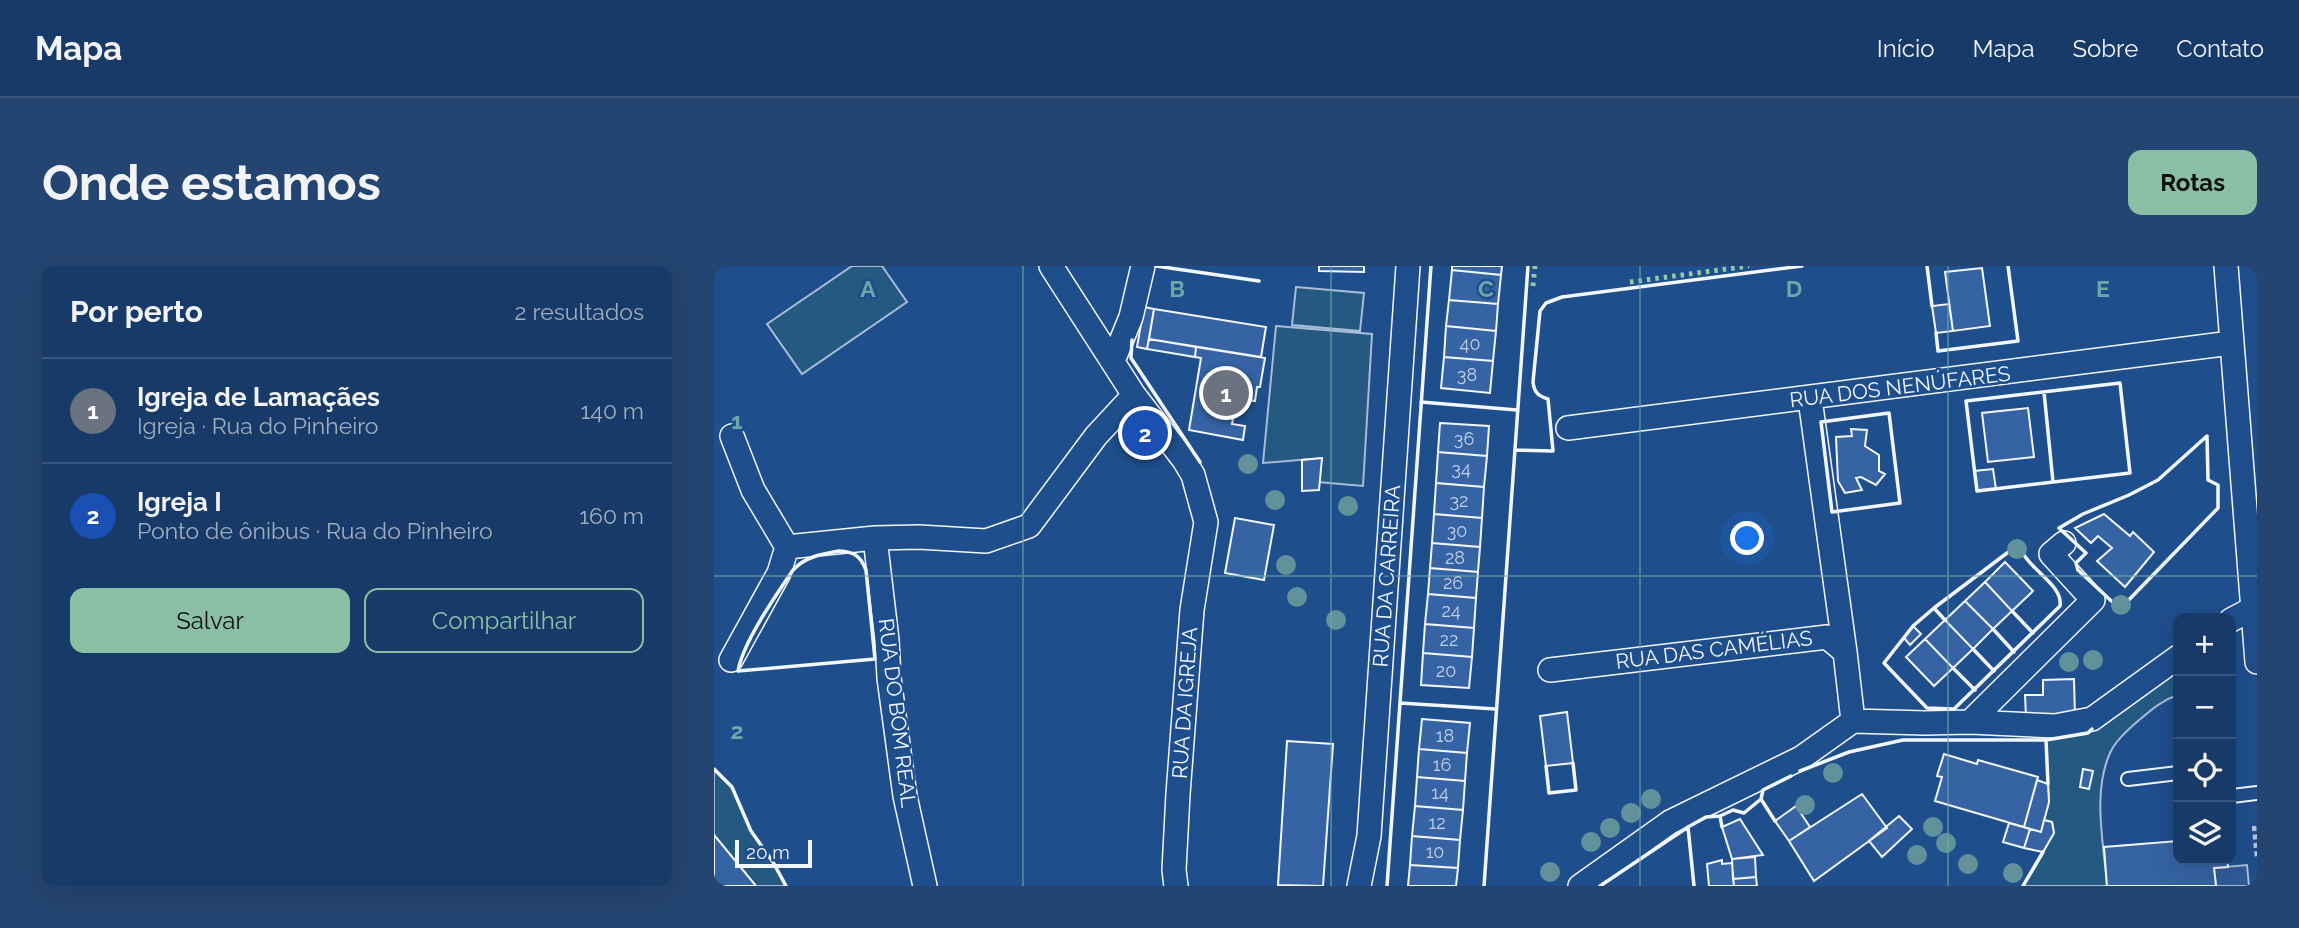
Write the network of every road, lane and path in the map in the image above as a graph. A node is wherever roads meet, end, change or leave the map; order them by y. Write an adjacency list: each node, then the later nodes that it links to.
1 (1051, 266): 6 (street)
2 (1143, 266): 6 (street)
3 (1408, 266): 32 (street, RUA DA CARREIRA)
4 (2226, 266): 5 (street)
5 (2231, 343): 8 (street, RUA DOS NENÚFARES); 11 (street)
6 (1113, 361): 7 (street)
7 (1134, 395): 12 (street); 31 (street, RUA DA IGREJA)
8 (1810, 399): 9 (street, RUA DOS NENÚFARES); 17 (street)
9 (1569, 428)
10 (732, 436): 14 (street)
11 (2250, 504): 15 (street)
12 (875, 538): 14 (street); 30 (street, RUA DO BOM REAL)
13 (2064, 543): 23 (street)
14 (787, 547): 18 (street)
15 (2255, 610): 16 (street); 20 (street)
16 (2236, 618)
17 (1845, 652): 21 (street, RUA DAS CAMÉLIAS); 22 (street, RUA DAS CAMÉLIAS)
18 (731, 660)
19 (2173, 661): 23 (street)
20 (2257, 662)
21 (1550, 670)
22 (1853, 721): 23 (street); 33 (street)
23 (1970, 722)
24 (2173, 774): 25 (lane)
25 (2128, 779)
26 (2257, 793): 27 (lane)
27 (2236, 796)
28 (2254, 826): 29 (path)
29 (2257, 858)
30 (925, 886)
31 (1176, 886)
32 (1359, 886)
33 (1580, 886)

